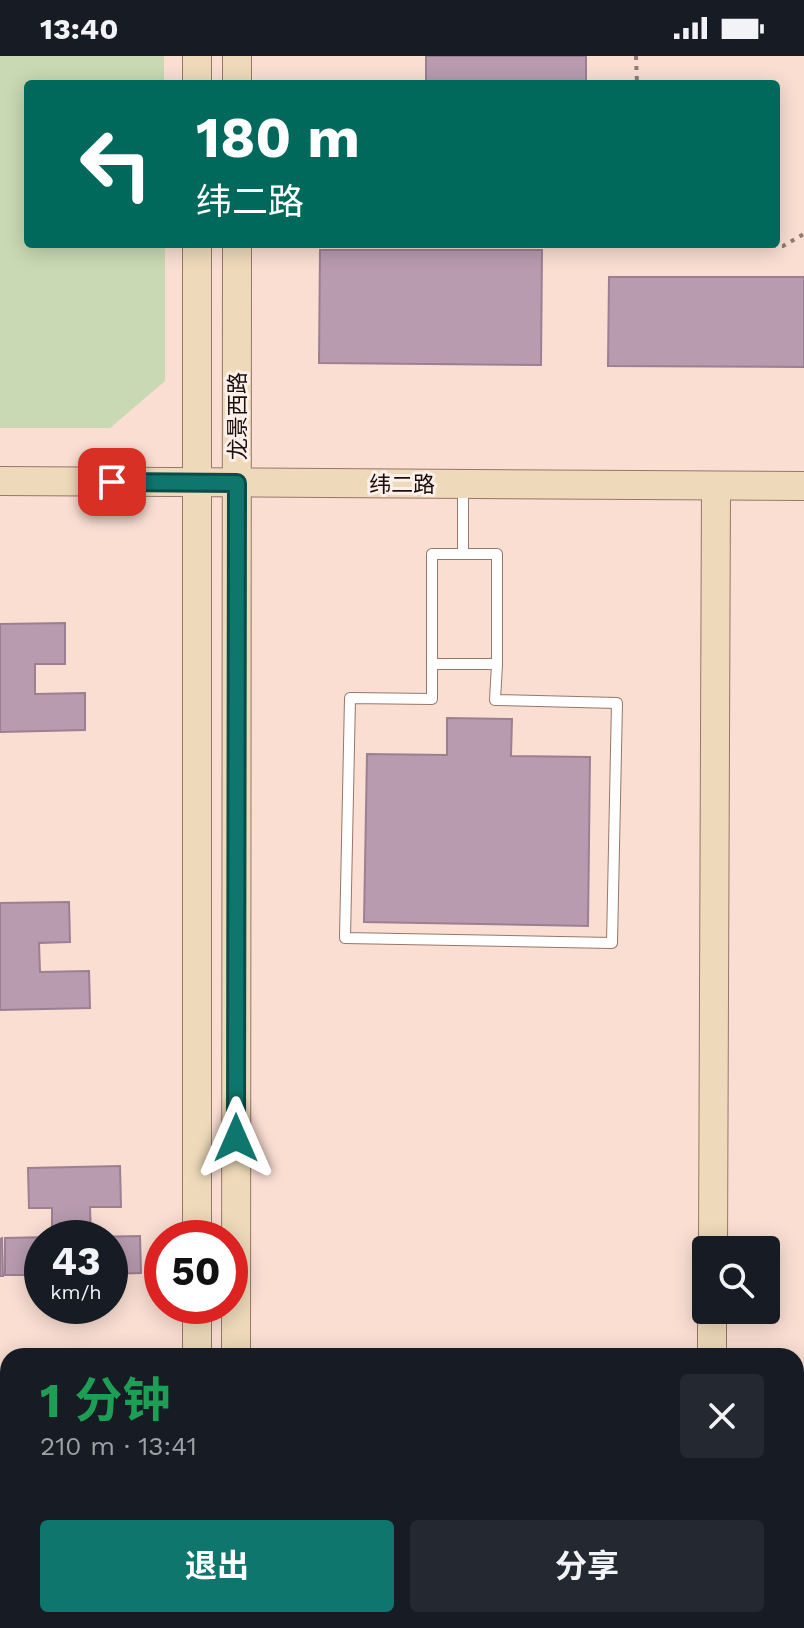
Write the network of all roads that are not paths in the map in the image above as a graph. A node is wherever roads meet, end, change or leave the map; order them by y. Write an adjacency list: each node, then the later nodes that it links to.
1 (197, 56): 3 (main road)
2 (237, 56): 4 (main road)
3 (197, 80)
4 (237, 80)
5 (197, 248): 8 (main road, 龙景西路)
6 (237, 248): 9 (main road, 龙景西路)
7 (0, 481): 8 (main road, 纬二路)
8 (197, 483): 9 (main road, 纬二路); 16 (main road, 龙景西路)
9 (237, 483): 10 (main road, 纬二路); 21 (main road, 龙景西路)
10 (463, 484): 11 (main road, 纬二路); 13 (lane)
11 (716, 486): 12 (main road, 纬二路); 17 (main road)
12 (804, 486)
13 (463, 554): 14 (lane); 15 (lane)
14 (432, 664): 15 (lane); 15 (lane)
15 (497, 664)
16 (197, 1220)
17 (713, 1236)
18 (197, 1324): 20 (main road)
19 (712, 1324): 22 (main road)
20 (197, 1348)
21 (236, 1348)
22 (712, 1348)

